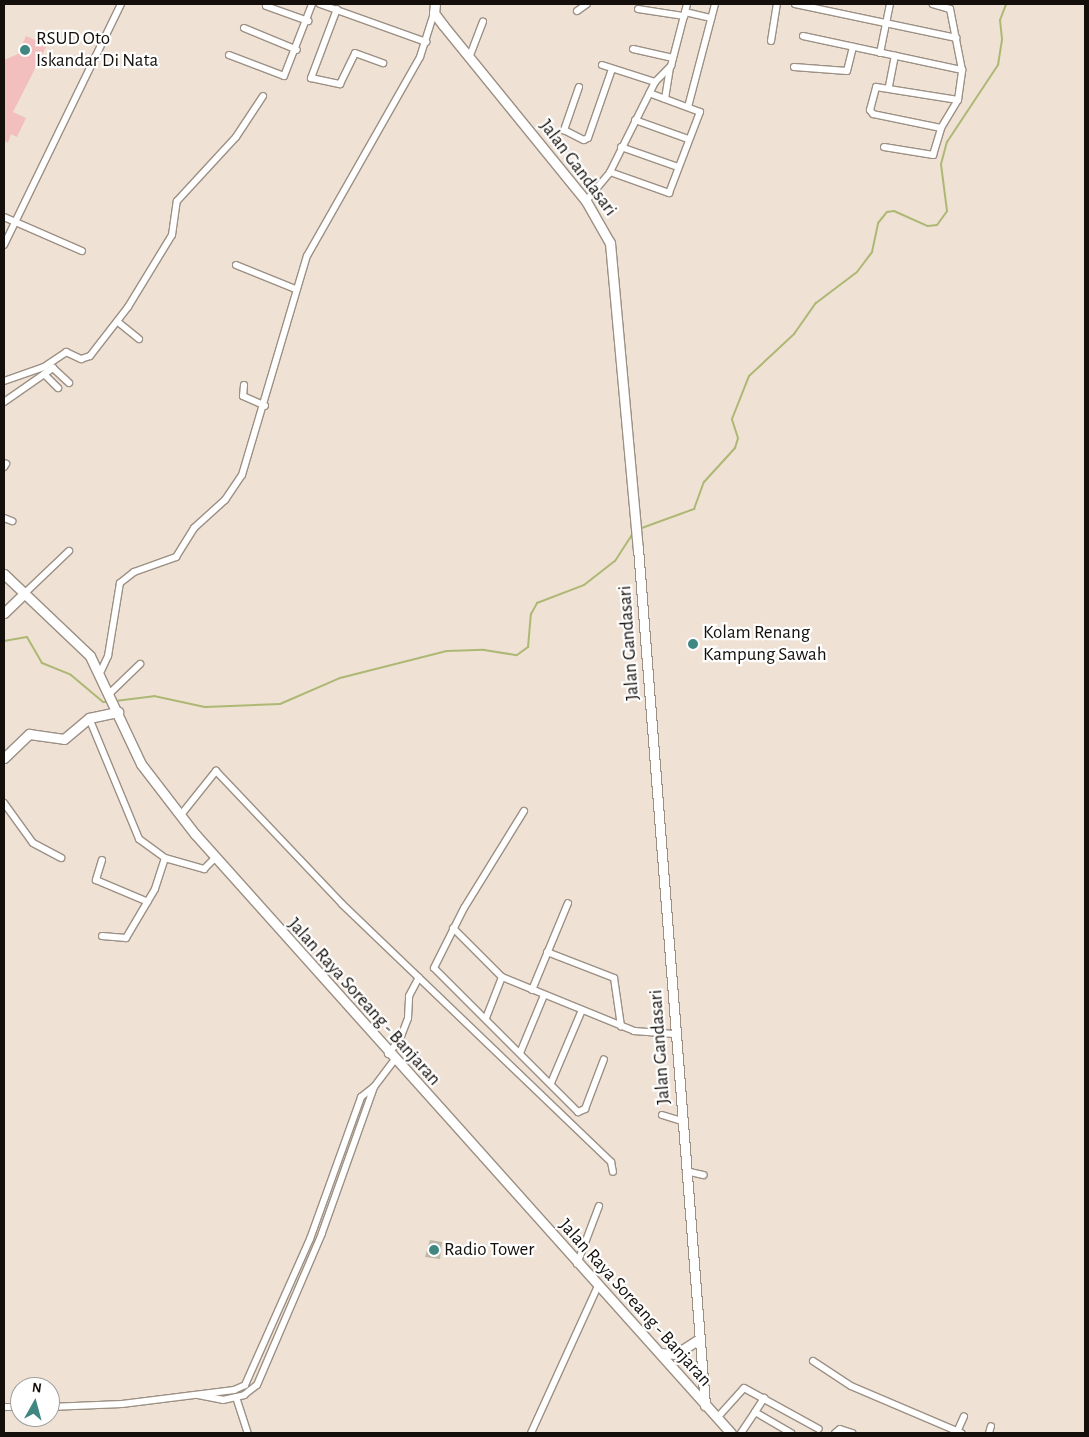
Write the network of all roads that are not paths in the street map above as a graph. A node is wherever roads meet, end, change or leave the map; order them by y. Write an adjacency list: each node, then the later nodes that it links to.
1 (121, 4): 58 (street)
2 (312, 4): 19 (street)
3 (320, 4): 14 (street)
4 (587, 4): 16 (street)
5 (687, 4): 17 (street)
6 (715, 4): 18 (street)
7 (777, 4): 25 (street)
8 (795, 4): 21 (street)
9 (890, 4): 21 (street)
10 (933, 4): 24 (street)
11 (266, 6): 12 (street)
12 (275, 6): 19 (street)
13 (435, 8): 26 (street); 33 (street, Jalan Gandasari)
14 (337, 9): 26 (street); 35 (street)
15 (638, 9): 17 (street)
16 (577, 11)
17 (685, 14): 18 (street); 34 (street)
18 (712, 18): 48 (street)
19 (308, 22): 29 (street)
20 (483, 22): 33 (street)
21 (886, 23): 24 (street); 30 (street)
22 (244, 28): 29 (street)
23 (803, 36): 27 (street)
24 (956, 38): 40 (street)
25 (770, 41)
26 (426, 42): 62 (street)
27 (853, 47): 30 (street); 38 (street)
28 (633, 49): 34 (street)
29 (297, 50): 31 (street)
30 (880, 53): 32 (street)
31 (229, 55)
32 (895, 56): 40 (street); 42 (street)
33 (469, 58): 56 (street, Jalan Gandasari)
34 (673, 58): 37 (street)
35 (383, 63)
36 (602, 65): 39 (street)
37 (671, 66): 41 (street); 46 (street)
38 (794, 67)
39 (612, 69): 41 (street); 43 (street)
40 (962, 70): 47 (street)
41 (655, 82): 44 (street)
42 (889, 86): 47 (street); 50 (street)
43 (579, 88)
44 (650, 93): 46 (street); 49 (street)
45 (262, 96): 63 (street)
46 (665, 98): 48 (street)
47 (958, 100): 50 (street)
48 (688, 107): 51 (street)
49 (635, 120): 51 (street); 53 (street)
50 (941, 128): 52 (street)
51 (688, 139): 54 (street)
52 (884, 146)
53 (621, 147): 54 (street); 55 (street)
54 (678, 167): 55 (street)
55 (610, 172): 56 (street)
56 (586, 201): 103 (street, Jalan Gandasari)
57 (4, 217): 58 (street)
58 (13, 222): 59 (street); 60 (street)
59 (4, 245)
60 (82, 251)
61 (236, 265): 62 (street)
62 (295, 289): 71 (street)
63 (118, 322): 64 (street); 66 (street)
64 (139, 339)
65 (44, 374): 67 (street); 69 (street); 70 (street)
66 (4, 381)
67 (69, 383)
68 (244, 385): 71 (street)
69 (58, 388)
70 (4, 402)
71 (265, 406): 79 (street)
72 (4, 518): 73 (street)
73 (12, 521)
74 (69, 551): 76 (street)
75 (4, 574): 76 (street, Jalan Raya Soreang - Banjaran)
76 (25, 593): 77 (street); 79 (street, Jalan Raya Soreang - Banjaran)
77 (6, 608)
78 (140, 664): 80 (street)
79 (101, 671): 80 (street, Jalan Raya Soreang - Banjaran)
80 (111, 694): 81 (street, Jalan Raya Soreang - Banjaran)
81 (116, 710): 82 (street); 86 (street, Jalan Raya Soreang - Banjaran)
82 (89, 718): 83 (street); 88 (street)
83 (4, 758)
84 (4, 803): 87 (street)
85 (524, 811): 93 (street)
86 (180, 816): 89 (street, Jalan Raya Soreang - Banjaran); 96 (street)
87 (61, 858)
88 (165, 858): 89 (street); 91 (street)
89 (215, 858): 105 (street, Jalan Raya Soreang - Banjaran)
90 (102, 860): 91 (street)
91 (148, 902): 94 (street)
92 (568, 903): 95 (street)
93 (453, 928): 97 (street); 101 (street)
94 (102, 936)
95 (548, 952): 98 (street); 102 (street)
96 (419, 977): 105 (street); 114 (street)
97 (502, 977): 98 (street); 101 (street)
98 (532, 990): 99 (street)
99 (544, 995): 100 (street); 104 (street)
100 (582, 1010): 102 (street); 107 (street)
101 (486, 1018): 104 (street)
102 (621, 1026): 103 (street)
103 (674, 1034): 110 (street, Jalan Gandasari)
104 (520, 1054): 107 (street)
105 (391, 1057): 108 (street); 119 (street, Jalan Raya Soreang - Banjaran)
106 (604, 1059): 107 (street)
107 (551, 1083)
108 (374, 1087): 111 (street); 112 (street)
109 (662, 1115): 110 (street)
110 (682, 1122): 113 (street, Jalan Gandasari)
111 (337, 1165): 112 (street); 117 (street)
112 (346, 1168): 118 (street)
113 (686, 1170): 115 (street); 122 (street, Jalan Gandasari)
114 (613, 1172)
115 (704, 1175)
116 (600, 1206): 119 (street)
117 (307, 1247): 118 (street); 121 (street)
118 (315, 1250): 121 (street)
119 (577, 1264): 120 (street, Jalan Raya Soreang - Banjaran)
120 (598, 1286): 123 (street, Jalan Raya Soreang - Banjaran); 137 (street)
121 (277, 1329): 125 (street); 126 (street)
122 (699, 1340): 123 (street); 128 (street, Jalan Gandasari)
123 (660, 1353): 128 (street, Jalan Raya Soreang - Banjaran)
124 (812, 1361): 135 (street)
125 (197, 1394): 126 (street); 129 (street)
126 (236, 1397): 136 (street)
127 (764, 1398): 130 (street); 132 (street); 134 (street)
128 (705, 1405): 132 (street, Jalan Raya Soreang - Banjaran)
129 (60, 1407)
130 (755, 1412): 139 (street); 140 (street)
131 (964, 1416): 135 (street)
132 (717, 1418): 138 (street, Jalan Raya Soreang - Banjaran)
133 (990, 1426): 143 (street)
134 (819, 1429)
135 (954, 1432)
136 (248, 1433)
137 (531, 1433)
138 (731, 1433)
139 (741, 1433)
140 (791, 1433)
141 (835, 1433): 142 (street)
142 (852, 1433)
143 (989, 1433)

